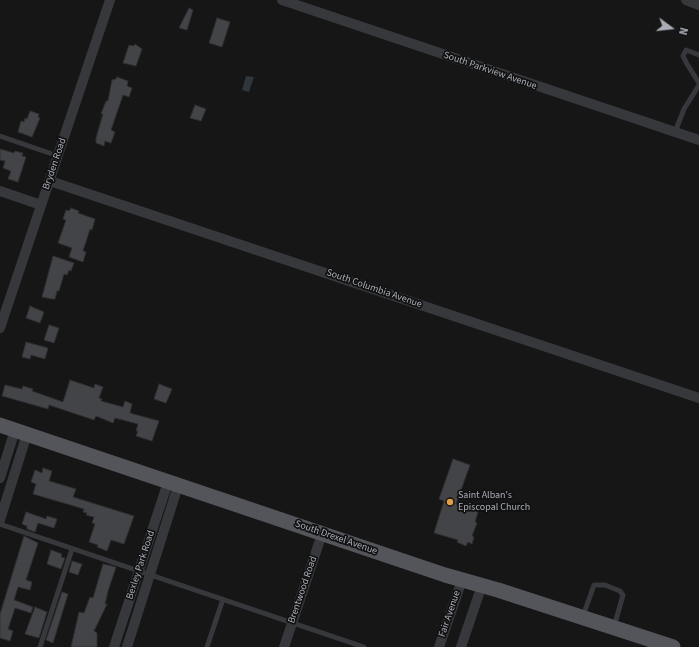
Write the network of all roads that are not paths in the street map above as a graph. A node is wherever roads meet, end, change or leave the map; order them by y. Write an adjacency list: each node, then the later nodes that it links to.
1 (110, 0): 11 (street, Bryden Road)
2 (282, 0): 4 (street, South Parkview Avenue)
3 (686, 0): 5 (street)
4 (304, 4): 8 (street, South Parkview Avenue)
5 (699, 5)
6 (699, 55): 7 (lane)
7 (699, 84): 8 (lane)
8 (675, 132): 10 (street, South Parkview Avenue)
9 (0, 136): 11 (lane)
10 (699, 140)
11 (58, 156): 12 (street, Bryden Road)
12 (50, 180): 14 (street, Bryden Road); 16 (street, South Columbia Avenue)
13 (0, 190): 14 (street)
14 (41, 205): 15 (street, Bryden Road)
15 (0, 328)
16 (699, 398)
17 (0, 425): 18 (main road, South Drexel Avenue)
18 (21, 432): 19 (street); 20 (main road, South Drexel Avenue); 21 (street)
19 (0, 478)
20 (173, 484): 23 (main road, South Drexel Avenue); 25 (street, Bexley Park Road); 26 (street, Bexley Park Road)
21 (0, 520)
22 (0, 524): 24 (lane)
23 (322, 534): 27 (main road, South Drexel Avenue); 31 (street, Brentwood Road)
24 (72, 549): 25 (lane); 33 (lane)
25 (139, 571): 26 (lane); 34 (street, Bexley Park Road)
26 (150, 575): 29 (lane); 35 (street, Bexley Park Road)
27 (462, 580): 28 (main road, South Drexel Avenue); 39 (street, Fair Avenue)
28 (482, 586): 30 (main road, South Drexel Avenue); 40 (street, Fair Avenue)
29 (222, 599): 31 (lane); 36 (lane)
30 (583, 617): 32 (main road, South Drexel Avenue); 32 (lane)
31 (292, 622): 37 (street, Brentwood Road); 38 (lane)
32 (614, 627): 41 (main road, South Drexel Avenue)
33 (40, 647)
34 (114, 647)
35 (127, 647)
36 (207, 647)
37 (284, 647)
38 (364, 647)
39 (439, 647)
40 (461, 647)
41 (673, 647)

